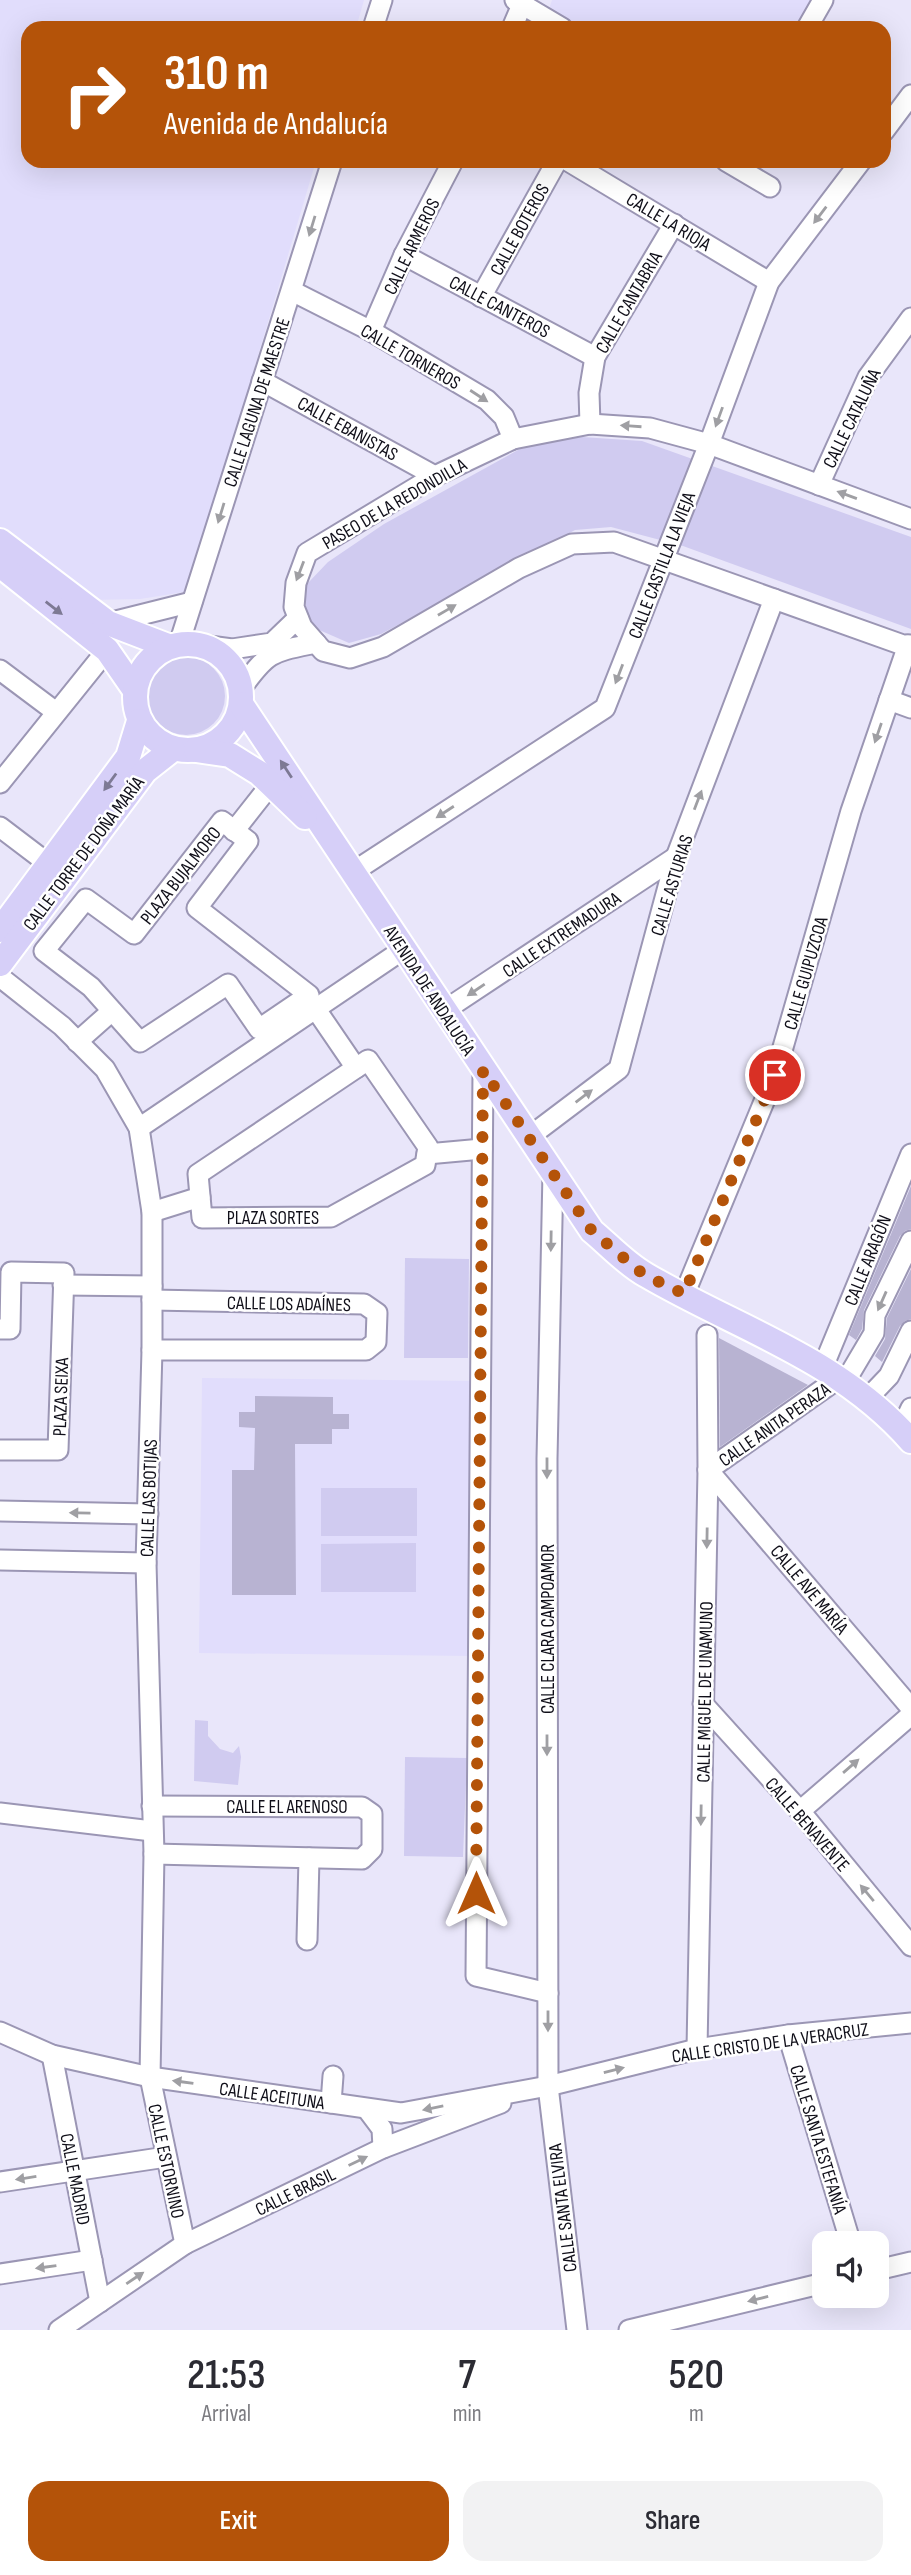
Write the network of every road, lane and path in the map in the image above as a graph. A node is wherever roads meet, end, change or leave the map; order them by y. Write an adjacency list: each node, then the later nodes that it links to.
1 (382, 0): 4 (street)
2 (823, 0): 7 (street)
3 (520, 1): 5 (street); 6 (street)
4 (375, 21)
5 (514, 21)
6 (551, 21)
7 (811, 21)
8 (911, 95): 9 (street)
9 (891, 122)
10 (330, 168): 20 (street, CALLE LAGUNA DE MAESTRE, one-way to 20)
11 (446, 168): 18 (street, CALLE ARMEROS)
12 (553, 168): 21 (street, CALLE BOTEROS)
13 (580, 168): 17 (street, CALLE LA RIOJA)
14 (739, 168): 16 (street)
15 (856, 168): 19 (street, CALLE CASTILLA LA VIEJA, one-way to 19)
16 (770, 187)
17 (674, 225): 19 (street, CALLE LA RIOJA); 24 (street, CALLE CANTABRIA)
18 (404, 255): 21 (street, CALLE CANTEROS); 23 (street, CALLE ARMEROS)
19 (769, 282): 28 (street, CALLE CASTILLA LA VIEJA, one-way to 28)
20 (292, 291): 23 (street, CALLE TORNEROS); 25 (street, CALLE LAGUNA DE MAESTRE)
21 (481, 297): 24 (street, CALLE CANTEROS)
22 (911, 318): 30 (street, CALLE CATALUÑA)
23 (370, 331): 27 (street, CALLE TORNEROS, one-way to 27)
24 (595, 357): 26 (street, CALLE CANTABRIA)
25 (262, 382): 29 (street, CALLE EBANISTAS); 36 (street, CALLE LAGUNA DE MAESTRE, one-way to 36)
26 (590, 424): 27 (street, PASEO DE LA REDONDILLA); 28 (street, PASEO DE LA REDONDILLA, one-way to 26)
27 (513, 439): 29 (street, PASEO DE LA REDONDILLA)
28 (709, 444): 30 (street, PASEO DE LA REDONDILLA); 33 (street, CALLE CASTILLA LA VIEJA)
29 (435, 476): 37 (street, PASEO DE LA REDONDILLA, one-way to 37)
30 (819, 485): 31 (street, PASEO DE LA REDONDILLA, one-way to 30)
31 (911, 519)
32 (0, 541): 38 (main road)
33 (664, 559): 35 (street); 39 (street, one-way to 33); 58 (street, CALLE CASTILLA LA VIEJA, one-way to 58)
34 (0, 565): 42 (main road, one-way to 42)
35 (774, 599): 41 (street); 56 (street, CALLE ASTURIAS, one-way to 35)
36 (192, 602): 38 (street); 40 (street, CALLE LAGUNA DE MAESTRE)
37 (298, 618): 39 (street); 40 (street)
38 (108, 623): 40 (main road)
39 (316, 643): 45 (street)
40 (183, 645): 44 (main road); 45 (main road)
41 (909, 645): 46 (street, CALLE GUIPUZCOA)
42 (107, 650): 44 (main road); 48 (street)
43 (0, 670): 48 (street)
44 (134, 689): 49 (main road)
45 (241, 696): 50 (main road); 55 (main road, AVENIDA DE ANDALUCÍA, one-way to 45)
46 (889, 700): 47 (street); 83 (street, CALLE GUIPUZCOA, one-way to 83)
47 (911, 708)
48 (55, 712): 51 (street)
49 (139, 721): 50 (main road); 57 (main road, CALLE TORRE DE DOÑA MARÍA, one-way to 57)
50 (185, 749): 52 (main road, AVENIDA DE ANDALUCÍA); 59 (main road, CALLE TORRE DE DOÑA MARÍA)
51 (0, 783)
52 (271, 784): 54 (street, PLAZA BUJALMORO); 55 (main road, AVENIDA DE ANDALUCÍA)
53 (0, 827): 57 (street)
54 (234, 831): 60 (street, PLAZA BUJALMORO); 68 (street, PLAZA BUJALMORO)
55 (336, 847): 58 (main road, AVENIDA DE ANDALUCÍA)
56 (676, 857): 66 (street, CALLE EXTREMADURA, one-way to 66); 73 (street, CALLE ASTURIAS, one-way to 56)
57 (50, 865): 61 (main road, CALLE TORRE DE DOÑA MARÍA)
58 (353, 872): 62 (main road, AVENIDA DE ANDALUCÍA)
59 (42, 908): 60 (street); 63 (main road, CALLE TORRE DE DOÑA MARÍA)
60 (65, 925): 67 (street, PLAZA BUJALMORO)
61 (0, 930)
62 (404, 949): 65 (street); 66 (main road, AVENIDA DE ANDALUCÍA)
63 (0, 964)
64 (0, 977): 69 (street, CALLE LAS BOTIJAS)
65 (316, 1008): 68 (street); 70 (street)
66 (445, 1010): 71 (main road, AVENIDA DE ANDALUCÍA)
67 (113, 1011): 68 (street, PLAZA BUJALMORO); 69 (street)
68 (284, 1020): 72 (street)
69 (77, 1042): 72 (street, CALLE LAS BOTIJAS)
70 (356, 1068): 75 (street); 78 (street, PLAZA SORTES)
71 (483, 1070): 73 (main road, AVENIDA DE ANDALUCÍA); 74 (street)
72 (139, 1128): 79 (street, CALLE LAS BOTIJAS)
73 (529, 1137): 77 (main road, AVENIDA DE ANDALUCÍA)
74 (482, 1149): 75 (street); 108 (street)
75 (427, 1154): 78 (street, PLAZA SORTES)
76 (911, 1154): 88 (street, CALLE ARAGÓN)
77 (553, 1172): 83 (main road, AVENIDA DE ANDALUCÍA); 108 (street, CALLE CLARA CAMPOAMOR, one-way to 108)
78 (200, 1197): 79 (street, PLAZA SORTES)
79 (152, 1212): 82 (street, CALLE LAS BOTIJAS)
80 (911, 1241): 88 (street, one-way to 88)
81 (64, 1285): 82 (street); 84 (street); 91 (street, PLAZA SEIXA)
82 (152, 1293): 87 (street, CALLE LAS BOTIJAS); 87 (street, CALLE LOS ADAÍNES)
83 (684, 1294): 88 (main road, AVENIDA DE ANDALUCÍA)
84 (0, 1329)
85 (911, 1331): 89 (street)
86 (707, 1335): 92 (street, CALLE MIGUEL DE UNAMUNO)
87 (152, 1350): 94 (street, CALLE LAS BOTIJAS)
88 (836, 1376): 89 (main road, AVENIDA DE ANDALUCÍA); 92 (street, CALLE ANITA PERAZA)
89 (867, 1398): 90 (main road, AVENIDA DE ANDALUCÍA)
90 (908, 1426)
91 (0, 1450)
92 (708, 1470): 97 (street, CALLE MIGUEL DE UNAMUNO, one-way to 97); 98 (street, CALLE AVE MARÍA)
93 (0, 1511): 94 (street, one-way to 93)
94 (148, 1514): 96 (street, CALLE LAS BOTIJAS)
95 (0, 1560): 96 (street)
96 (146, 1563): 100 (street, CALLE LAS BOTIJAS)
97 (703, 1704): 101 (street, CALLE BENAVENTE); 112 (street, CALLE MIGUEL DE UNAMUNO, one-way to 112)
98 (911, 1708)
99 (911, 1714): 101 (street, one-way to 99)
100 (152, 1806): 103 (street, CALLE LAS BOTIJAS); 105 (street, CALLE EL ARENOSO)
101 (800, 1811): 107 (street, CALLE BENAVENTE, one-way to 101)
102 (0, 1813): 103 (street)
103 (152, 1831): 104 (street, CALLE LAS BOTIJAS)
104 (154, 1854): 105 (street, CALLE EL ARENOSO); 115 (street, CALLE LAS BOTIJAS)
105 (309, 1858): 106 (street)
106 (307, 1940)
107 (911, 1945)
108 (548, 1993): 116 (street, CALLE CLARA CAMPOAMOR, one-way to 116)
109 (911, 2023): 111 (street, CALLE CRISTO DE LA VERACRUZ)
110 (0, 2032): 113 (street, CALLE ACEITUNA)
111 (788, 2035): 112 (street, CALLE CRISTO DE LA VERACRUZ); 123 (street, CALLE SANTA ESTEFANÍA)
112 (697, 2049): 116 (street, CALLE CRISTO DE LA VERACRUZ, one-way to 112)
113 (52, 2055): 115 (street, CALLE ACEITUNA); 121 (street, CALLE MADRID)
114 (333, 2076): 117 (street)
115 (150, 2077): 117 (street, CALLE ACEITUNA, one-way to 115); 120 (street, CALLE ESTORNINO)
116 (548, 2086): 118 (street, CALLE ACEITUNA, one-way to 118); 119 (street, CALLE BRASIL); 132 (street, CALLE SANTA ELVIRA)
117 (331, 2103): 118 (street, CALLE ACEITUNA)
118 (368, 2109): 119 (street)
119 (383, 2148): 124 (street, CALLE BRASIL, one-way to 119)
120 (166, 2157): 121 (street); 124 (street, CALLE ESTORNINO)
121 (75, 2171): 122 (street, one-way to 122); 125 (street, CALLE MADRID)
122 (0, 2182)
123 (847, 2231)
124 (185, 2244): 130 (street, CALLE BRASIL, one-way to 124)
125 (92, 2260): 128 (street, one-way to 128); 130 (street, CALLE MADRID)
126 (911, 2262): 127 (street)
127 (889, 2267)
128 (0, 2274)
129 (812, 2286): 133 (street, one-way to 133)
130 (100, 2302): 131 (street, CALLE BRASIL)
131 (59, 2330)
132 (577, 2330)
133 (629, 2330)

